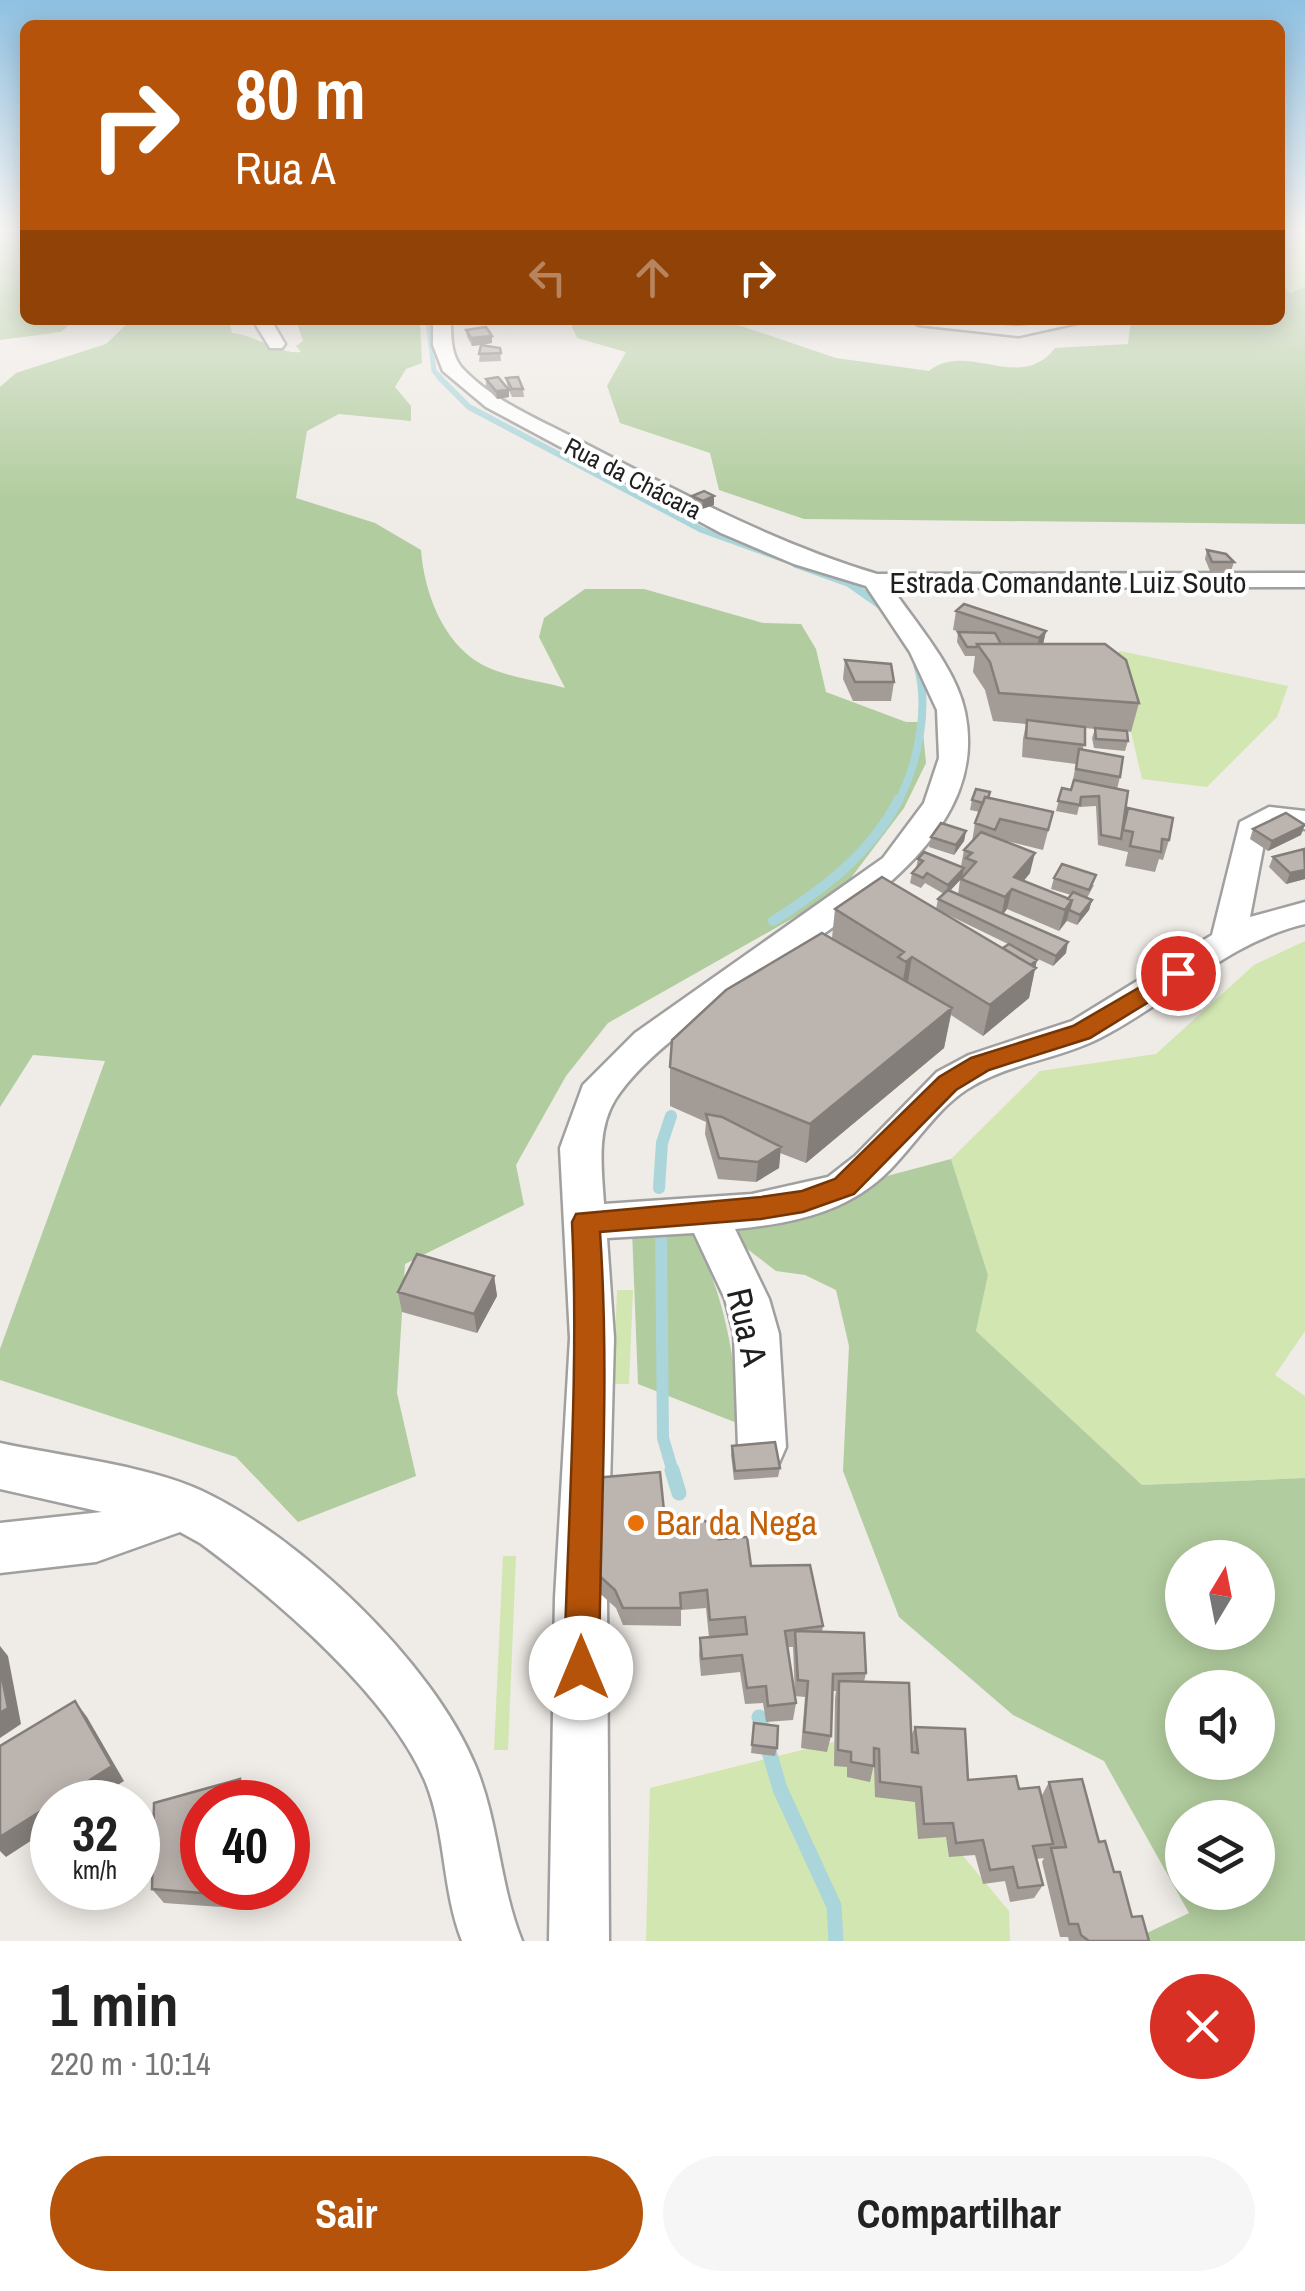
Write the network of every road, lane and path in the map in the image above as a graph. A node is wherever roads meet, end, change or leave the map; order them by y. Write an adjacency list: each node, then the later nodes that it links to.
1 (265, 325): 5 (street)
2 (442, 325): 7 (street, Rua da Chácara)
3 (961, 325): 4 (street)
4 (1056, 325)
5 (276, 344)
6 (1305, 580): 7 (street, Estrada Comandante Luiz Souto)
7 (876, 581): 12 (street, Estrada Comandante Luiz Souto)
8 (1305, 820): 10 (street)
9 (1305, 913): 10 (street)
10 (1228, 942): 11 (street)
11 (710, 1212): 12 (street); 13 (street, Rua A)
12 (586, 1222): 18 (street, Estrada Comandante Luiz Souto)
13 (762, 1448)
14 (0, 1466): 15 (street)
15 (183, 1507): 16 (street); 17 (street)
16 (0, 1548)
17 (492, 1941)
18 (579, 1941)

